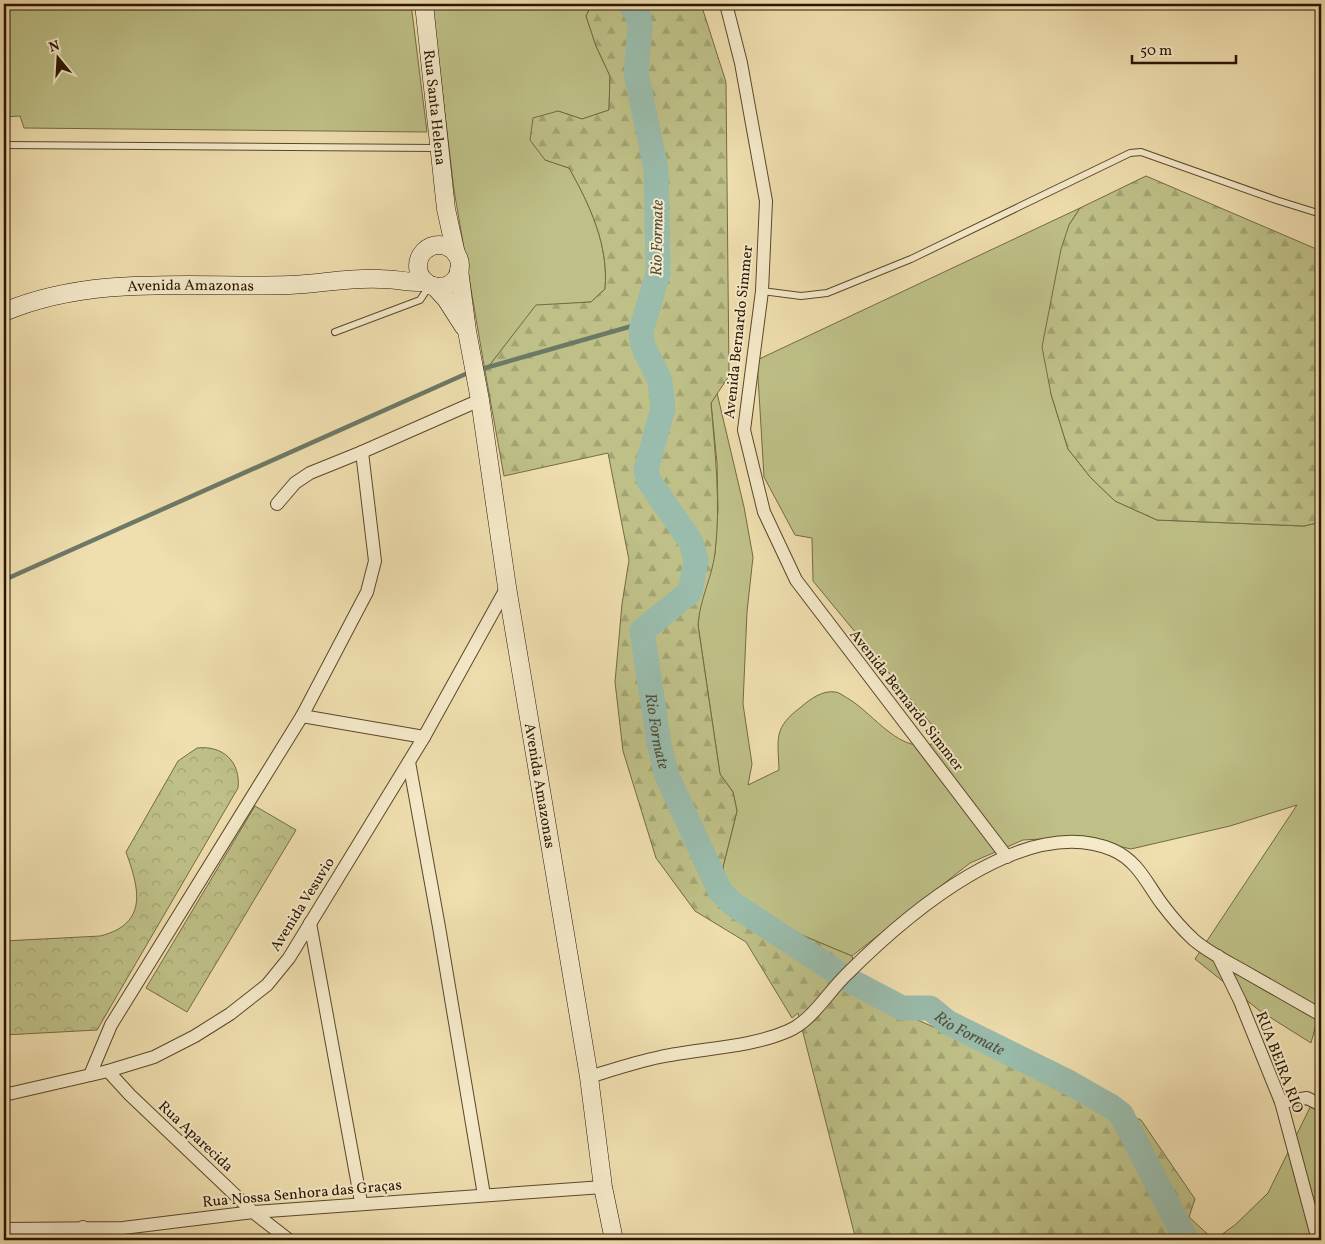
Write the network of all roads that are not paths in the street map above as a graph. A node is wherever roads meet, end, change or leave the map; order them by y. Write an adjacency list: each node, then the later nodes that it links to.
1 (424, 4): 4 (street, Rua Santa Helena)
2 (726, 4): 12 (street, Avenida Bernardo Simmer)
3 (4, 145): 4 (lane)
4 (441, 148): 5 (street, Rua Santa Helena)
5 (446, 209): 7 (street, Rua Santa Helena); 9 (street, Rua Santa Helena)
6 (1321, 214): 12 (lane)
7 (433, 246): 8 (street); 9 (street)
8 (419, 258): 10 (street, Avenida Amazonas); 11 (street)
9 (457, 262): 11 (street); 14 (street, Avenida Amazonas)
10 (381, 279): 11 (street, Avenida Amazonas); 13 (street, Avenida Amazonas)
11 (430, 284): 14 (street, Avenida Amazonas); 15 (lane)
12 (762, 291): 23 (street, Avenida Bernardo Simmer)
13 (4, 312)
14 (466, 331): 16 (street, Avenida Amazonas)
15 (335, 332)
16 (480, 400): 17 (street); 19 (street, Avenida Amazonas)
17 (362, 452): 18 (street); 20 (street)
18 (277, 504)
19 (506, 587): 21 (street, Avenida Vesuvio); 29 (street, Avenida Amazonas)
20 (302, 716): 21 (street); 28 (street)
21 (424, 737): 22 (street, Avenida Vesuvio)
22 (409, 762): 24 (street, Avenida Vesuvio); 34 (street)
23 (1007, 857): 25 (street); 29 (street)
24 (310, 923): 27 (street, Avenida Vesuvio); 35 (street)
25 (1218, 956): 26 (street); 31 (street, RUA BEIRA RIO)
26 (1321, 1015)
27 (108, 1071): 28 (street, Avenida Vesuvio); 36 (street, Rua Aparecida)
28 (90, 1075): 30 (street, Avenida Vesuvio)
29 (589, 1077): 33 (street, Avenida Amazonas)
30 (4, 1095)
31 (1281, 1102): 32 (street); 42 (street, RUA BEIRA RIO)
32 (1321, 1105)
33 (603, 1187): 34 (street, Rua Nossa Senhora das Graças); 41 (street, Avenida Amazonas)
34 (484, 1195): 35 (street, Rua Nossa Senhora das Graças)
35 (361, 1202): 36 (street, Rua Nossa Senhora das Graças)
36 (253, 1212): 37 (street, Rua Nossa Senhora das Graças); 40 (street, Rua Aparecida)
37 (83, 1227): 38 (street, Rua Nossa Senhora das Graças); 39 (street)
38 (4, 1229)
39 (98, 1240)
40 (289, 1240)
41 (614, 1240)
42 (1318, 1240)

